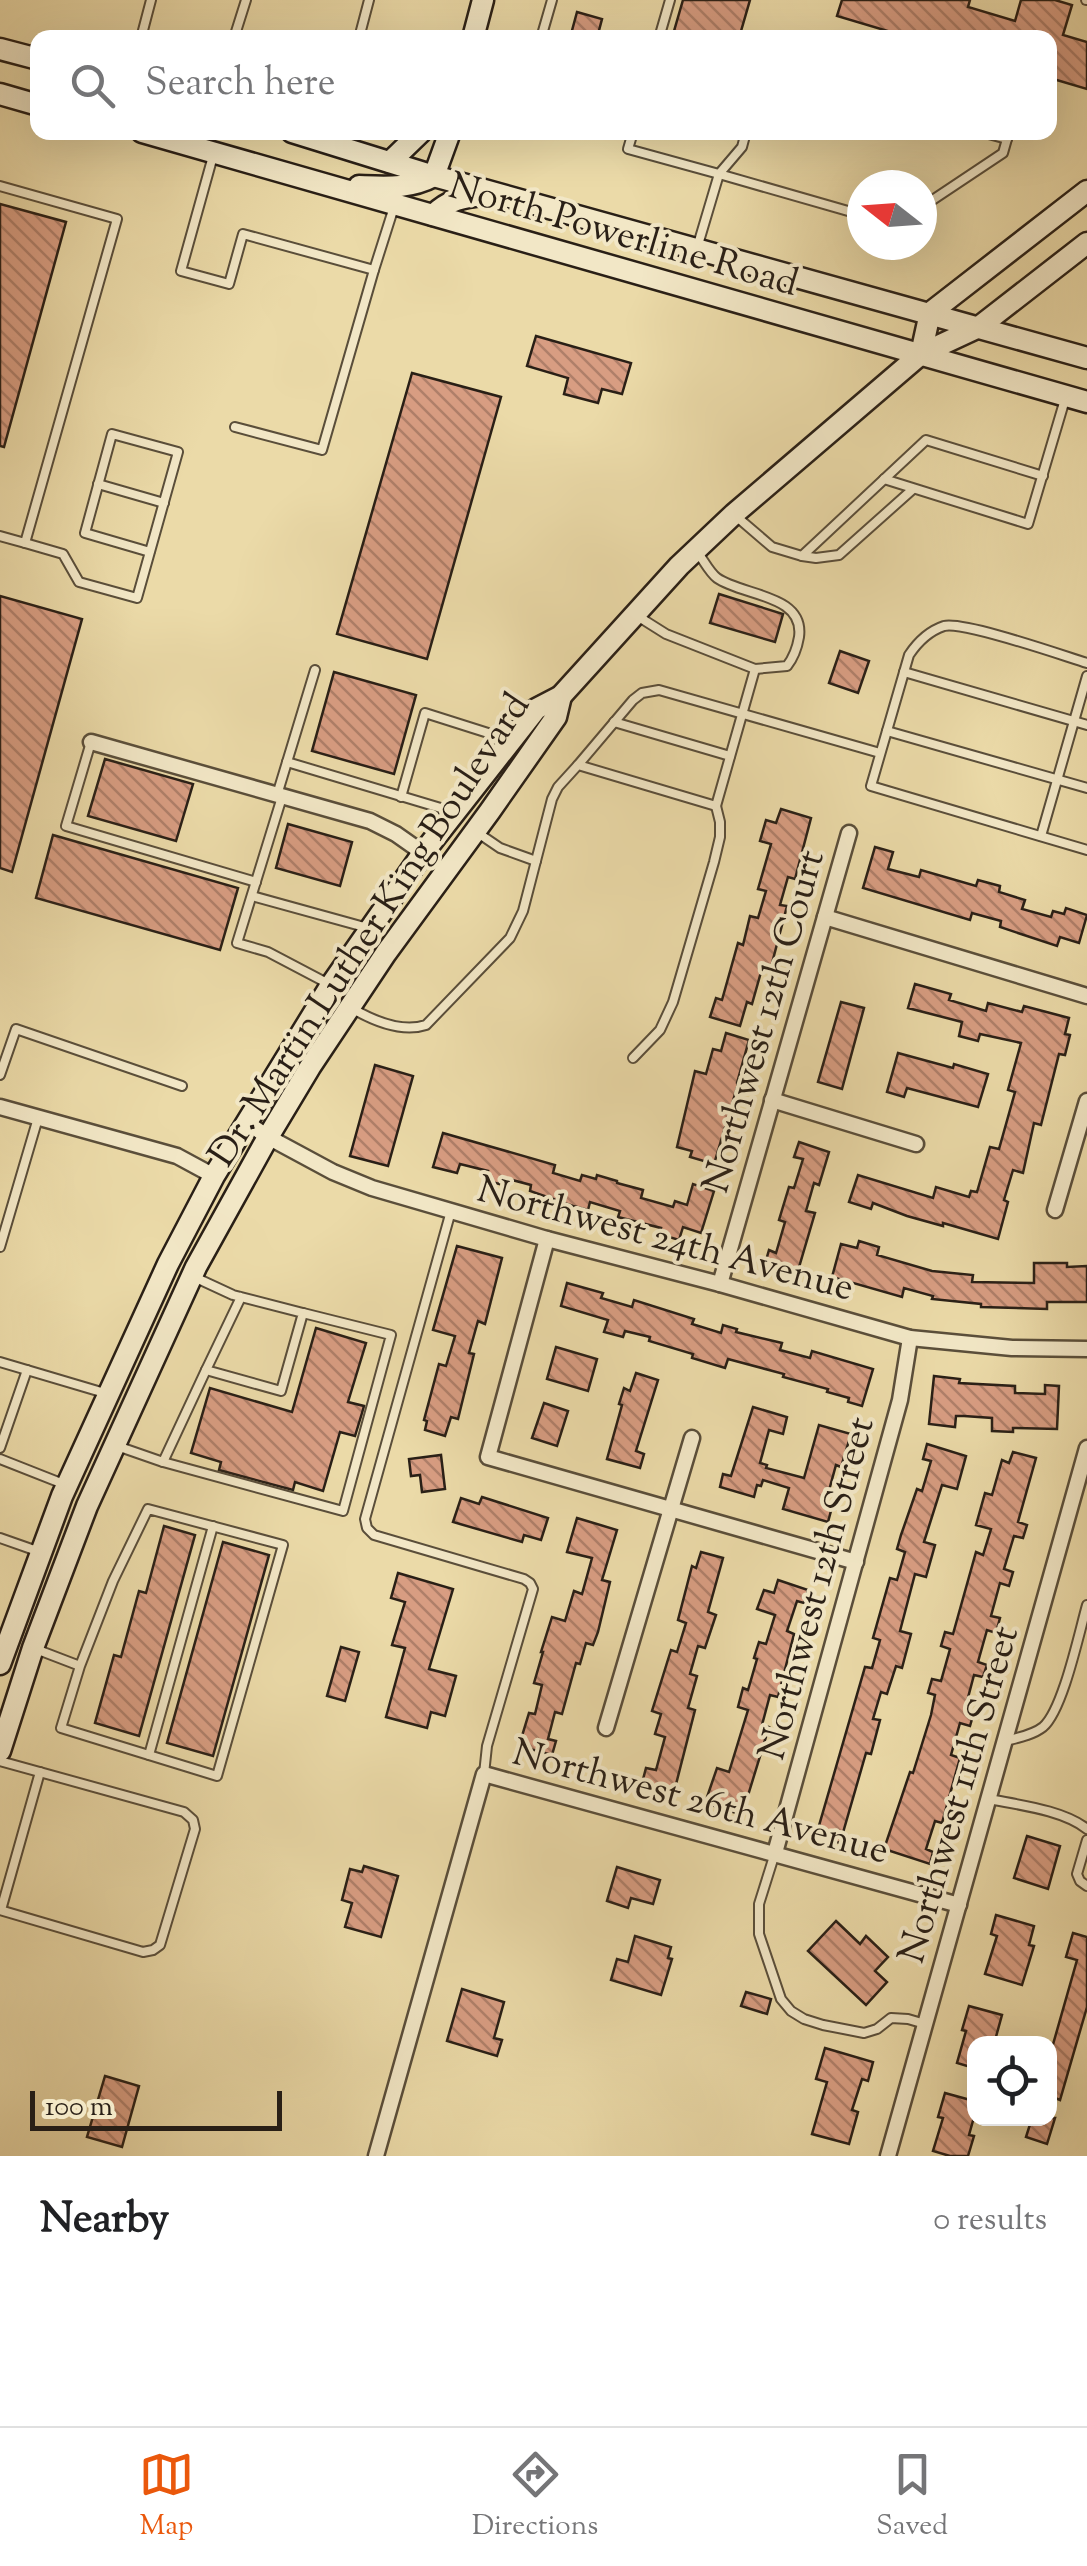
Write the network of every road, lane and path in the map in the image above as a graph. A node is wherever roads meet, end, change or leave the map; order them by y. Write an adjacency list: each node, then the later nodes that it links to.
1 (151, 0): 7 (lane)
2 (246, 0): 8 (lane)
3 (369, 0): 9 (lane)
4 (484, 0): 10 (main road)
5 (552, 0): 11 (lane)
6 (670, 0): 12 (lane)
7 (144, 30)
8 (237, 30)
9 (361, 30)
10 (475, 30)
11 (543, 30)
12 (661, 30)
13 (0, 49): 14 (main road)
14 (30, 57)
15 (0, 96): 16 (main road)
16 (30, 102)
17 (171, 140): 24 (main road, North Powerline Road)
18 (318, 140): 25 (main road, North Powerline Road)
19 (412, 140): 25 (main road)
20 (447, 140): 27 (main road)
21 (630, 140): 26 (lane)
22 (744, 140): 26 (lane)
23 (1007, 140): 32 (lane)
24 (214, 152): 29 (main road, North Powerline Road); 38 (lane)
25 (390, 162): 27 (main road, North Powerline Road)
26 (719, 174): 34 (lane); 36 (lane)
27 (434, 176): 29 (main road); 31 (main road, North Powerline Road)
28 (0, 186): 52 (lane)
29 (332, 186): 33 (main road, North Powerline Road)
30 (1087, 191): 39 (main road)
31 (501, 194): 35 (main road); 36 (main road, North Powerline Road)
32 (937, 197)
33 (395, 204): 35 (main road, North Powerline Road); 38 (lane)
34 (847, 212)
35 (432, 214): 41 (main road, North Powerline Road)
36 (697, 248): 39 (main road, North Powerline Road)
37 (1082, 251): 40 (main road, Dr. Martin Luther King Boulevard)
38 (374, 270): 44 (lane)
39 (930, 312): 40 (main road, North Powerline Road); 41 (main road)
40 (979, 326): 41 (main road, Dr. Martin Luther King Boulevard); 42 (main road, North Powerline Road)
41 (921, 354): 43 (main road, North Powerline Road); 50 (main road, Dr. Martin Luther King Boulevard)
42 (1087, 358)
43 (1077, 400): 45 (lane)
44 (235, 427)
45 (1043, 476): 46 (lane); 48 (lane)
46 (884, 479): 48 (lane); 55 (lane)
47 (98, 484): 49 (lane); 49 (lane); 54 (lane)
48 (914, 488): 55 (lane)
49 (164, 502): 54 (lane)
50 (734, 514): 53 (main road, Dr. Martin Luther King Boulevard); 55 (lane)
51 (0, 536): 52 (lane)
52 (25, 543): 54 (lane)
53 (696, 551): 56 (main road, Dr. Martin Luther King Boulevard); 58 (lane)
54 (150, 552)
55 (802, 556)
56 (635, 614): 58 (lane); 62 (main road, Dr. Martin Luther King Boulevard)
57 (1087, 663): 60 (lane)
58 (755, 669): 63 (lane)
59 (315, 670): 72 (lane)
60 (904, 672): 64 (lane); 67 (lane)
61 (1087, 676): 64 (lane)
62 (561, 696): 68 (main road, Dr. Martin Luther King Boulevard); 80 (main road, Dr. Martin Luther King Boulevard)
63 (742, 714): 65 (lane); 70 (lane); 71 (lane)
64 (1074, 721): 66 (lane); 74 (lane)
65 (614, 722): 71 (lane); 73 (lane)
66 (1087, 725)
67 (887, 732): 70 (lane); 74 (lane)
68 (511, 740): 77 (lane); 79 (main road, Dr. Martin Luther King Boulevard)
69 (92, 742): 76 (street); 86 (lane)
70 (880, 753): 82 (lane)
71 (730, 756): 78 (lane)
72 (288, 762): 76 (lane); 77 (lane)
73 (578, 765): 78 (lane); 85 (lane)
74 (1057, 779): 75 (lane); 82 (lane)
75 (1087, 788)
76 (279, 796): 84 (street); 86 (lane)
77 (401, 796): 79 (lane)
78 (716, 806): 93 (lane)
79 (454, 812): 84 (main road, Dr. Martin Luther King Boulevard)
80 (476, 832): 85 (lane); 92 (main road, Dr. Martin Luther King Boulevard)
81 (849, 833): 88 (street, Northwest 12th Court)
82 (1041, 836): 83 (lane)
83 (1087, 850)
84 (423, 853): 89 (main road, Dr. Martin Luther King Boulevard)
85 (536, 861): 92 (lane)
86 (256, 882): 87 (lane)
87 (252, 896): 89 (lane); 90 (lane)
88 (825, 916): 91 (street); 96 (street, Northwest 12th Court)
89 (369, 929): 90 (main road, Dr. Martin Luther King Boulevard)
90 (331, 985): 100 (main road, Dr. Martin Luther King Boulevard)
91 (1087, 996)
92 (350, 1007): 101 (main road, Dr. Martin Luther King Boulevard)
93 (633, 1058)
94 (0, 1075): 95 (lane)
95 (182, 1086)
96 (772, 1100): 102 (street); 109 (street, Northwest 12th Court)
97 (1087, 1100): 104 (street)
98 (0, 1107): 99 (street)
99 (38, 1118): 103 (street); 107 (lane)
100 (246, 1122): 101 (street, Northwest 24th Avenue); 103 (main road, Dr. Martin Luther King Boulevard)
101 (268, 1137): 105 (street, Northwest 24th Avenue); 108 (main road, Dr. Martin Luther King Boulevard)
102 (916, 1144)
103 (214, 1176): 112 (main road); 118 (main road, Dr. Martin Luther King Boulevard)
104 (1055, 1210)
105 (451, 1211): 106 (street, Northwest 24th Avenue); 143 (lane)
106 (547, 1239): 109 (street, Northwest 24th Avenue); 127 (street)
107 (0, 1247)
108 (192, 1276): 110 (lane); 112 (main road, Dr. Martin Luther King Boulevard)
109 (720, 1284): 113 (street, Northwest 24th Avenue)
110 (241, 1297): 111 (lane); 117 (lane)
111 (304, 1313): 117 (lane); 124 (lane)
112 (170, 1325): 120 (main road, Dr. Martin Luther King Boulevard)
113 (910, 1338): 114 (street, Northwest 24th Avenue); 131 (street, Northwest 12th Street)
114 (1087, 1349)
115 (0, 1362): 116 (lane)
116 (27, 1370): 118 (lane); 121 (lane)
117 (206, 1370): 124 (lane)
118 (108, 1394): 125 (main road, Dr. Martin Luther King Boulevard)
119 (692, 1438): 127 (street)
120 (115, 1444): 124 (lane); 134 (main road, Dr. Martin Luther King Boulevard)
121 (0, 1448)
122 (1087, 1448): 126 (street, Northwest 11th Street)
123 (0, 1459): 125 (lane)
124 (163, 1462)
125 (66, 1485): 130 (main road, Dr. Martin Luther King Boulevard)
126 (1082, 1491): 138 (street, Northwest 11th Street)
127 (671, 1511): 131 (street); 137 (street)
128 (213, 1526): 136 (lane); 140 (lane); 140 (lane)
129 (0, 1538): 130 (lane)
130 (40, 1552): 133 (main road, Dr. Martin Luther King Boulevard)
131 (856, 1562): 147 (street, Northwest 12th Street)
132 (1087, 1605): 138 (lane)
133 (4, 1637): 134 (street); 135 (main road, Dr. Martin Luther King Boulevard)
134 (33, 1648): 136 (lane); 139 (main road, Dr. Martin Luther King Boulevard)
135 (0, 1664)
136 (80, 1666): 140 (lane)
137 (606, 1728)
138 (1005, 1742): 144 (street, Northwest 11th Street)
139 (0, 1752)
140 (149, 1755)
141 (0, 1761): 142 (lane)
142 (40, 1772): 150 (lane); 150 (lane)
143 (484, 1774): 147 (street, Northwest 26th Avenue); 152 (street)
144 (989, 1798): 145 (lane); 149 (street, Northwest 11th Street)
145 (1087, 1828)
146 (1087, 1840): 148 (lane)
147 (775, 1853): 149 (street, Northwest 26th Avenue); 151 (lane)
148 (1087, 1886)
149 (959, 1905): 151 (street, Northwest 11th Street)
150 (1, 1910)
151 (926, 2024): 153 (street, Northwest 11th Street)
152 (376, 2156)
153 (888, 2156)

